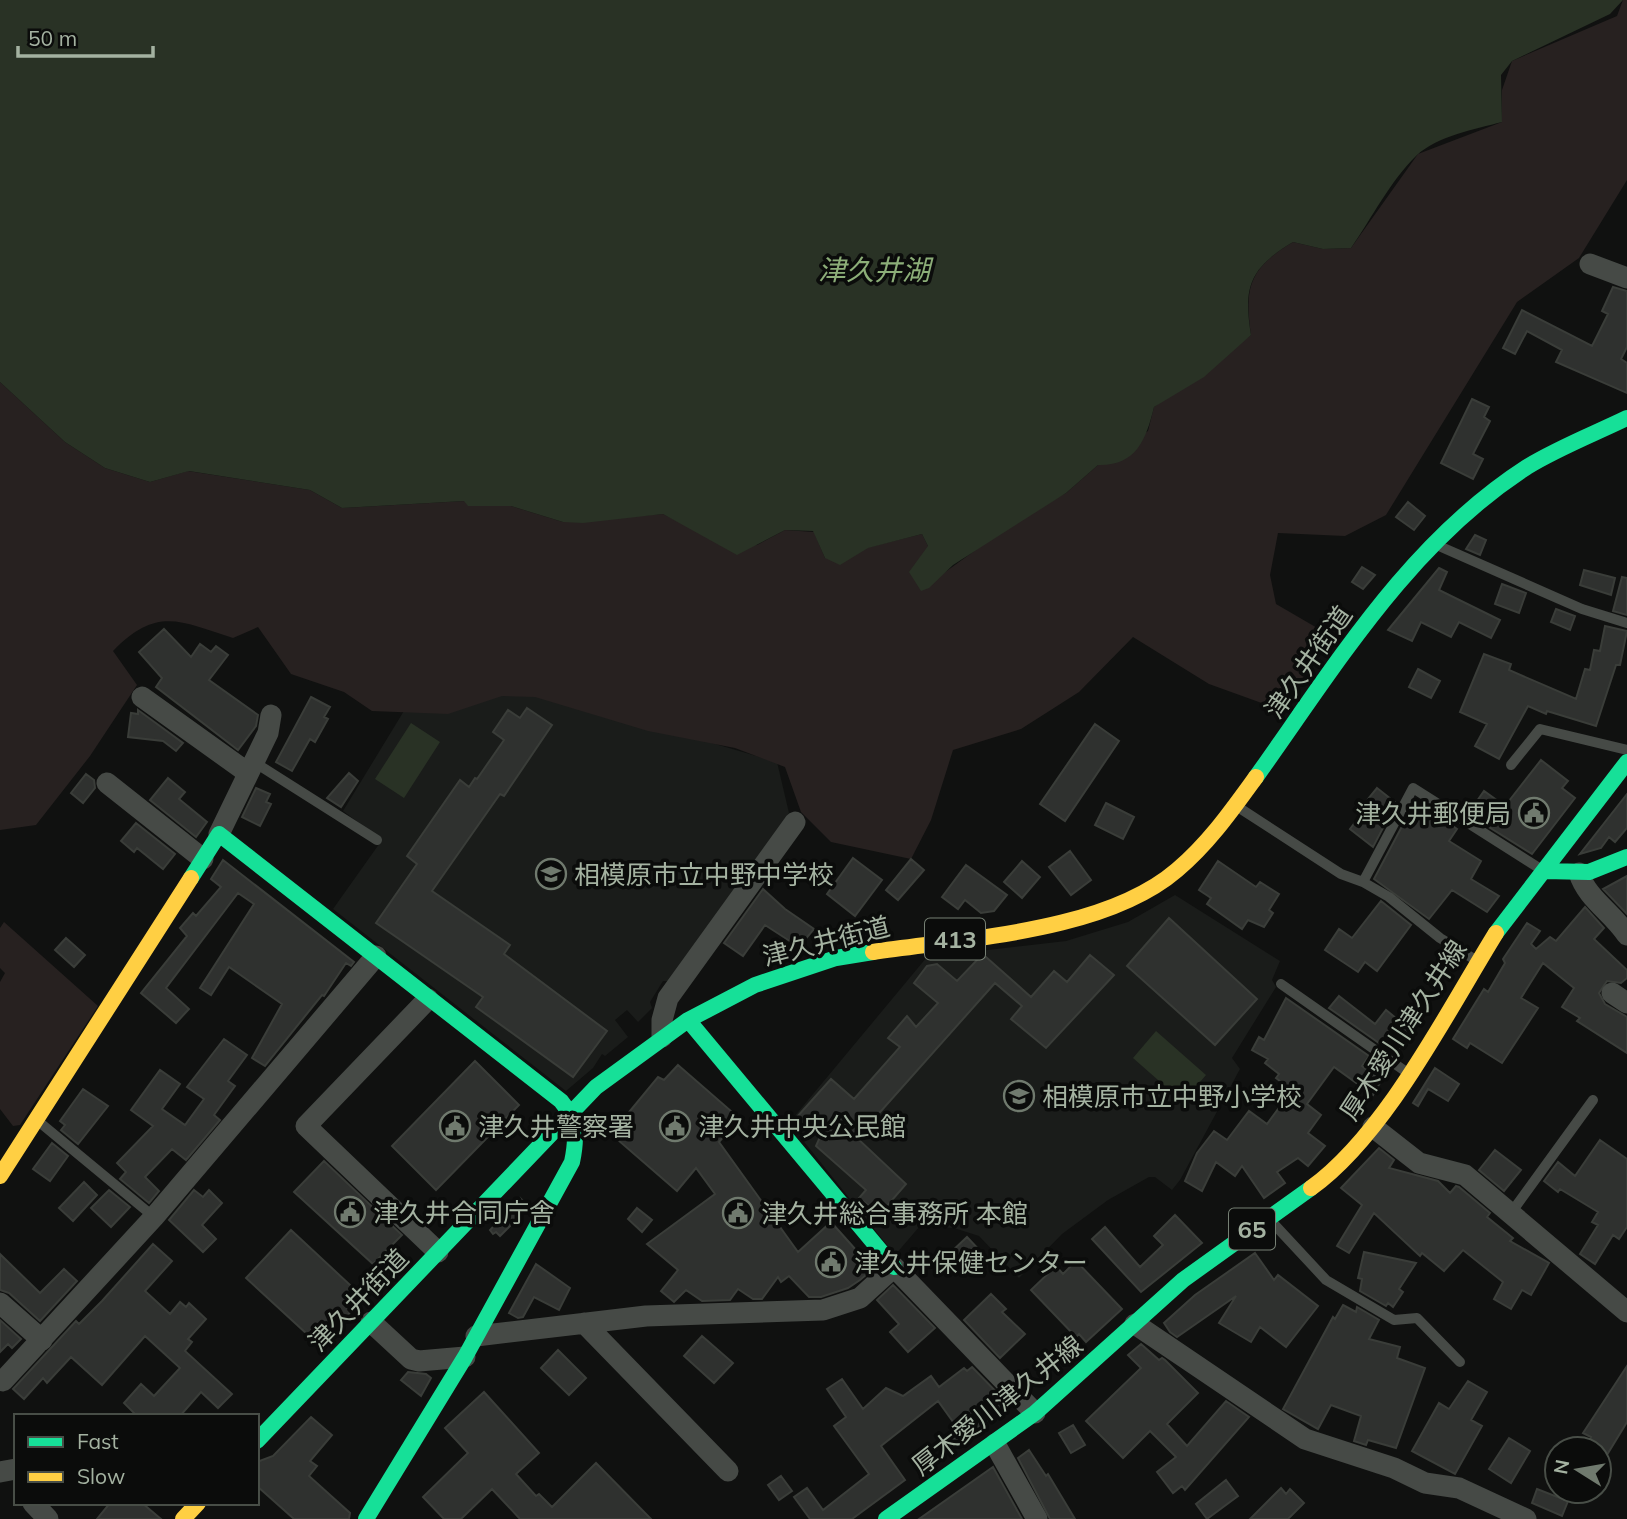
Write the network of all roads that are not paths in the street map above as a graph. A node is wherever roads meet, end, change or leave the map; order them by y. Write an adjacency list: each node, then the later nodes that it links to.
1 (1590, 264): 2 (street)
2 (1627, 278)
3 (1627, 418): 4 (main road, 津久井街道 / 413)
4 (1432, 543): 5 (lane); 13 (main road, 津久井街道 / 413)
5 (1627, 623)
6 (142, 697): 11 (street)
7 (271, 715): 11 (street)
8 (1627, 750): 10 (lane)
9 (1627, 762): 19 (main road, 厚木愛川津久井線 / 65)
10 (1511, 765)
11 (251, 767): 15 (street); 16 (lane)
12 (107, 783): 18 (street)
13 (1236, 806): 21 (lane); 27 (main road, 津久井街道 / 413)
14 (795, 822): 28 (street)
15 (219, 834): 18 (main road); 23 (main road)
16 (377, 841)
17 (1627, 857): 20 (main road)
18 (203, 859): 32 (main road)
19 (1545, 871): 20 (main road); 21 (lane); 24 (main road, 厚木愛川津久井線 / 65)
20 (1579, 873): 22 (street)
21 (1363, 882): 24 (lane)
22 (1627, 935)
23 (376, 956): 26 (main road); 36 (street)
24 (1477, 962): 29 (main road, 厚木愛川津久井線 / 65)
25 (1281, 984): 29 (lane)
26 (428, 999): 31 (main road); 38 (street)
27 (688, 1020): 28 (main road, 津久井街道 / 413); 39 (main road)
28 (662, 1037): 31 (main road, 津久井街道 / 413)
29 (1409, 1073): 33 (main road, 厚木愛川津久井線 / 65)
30 (1592, 1100): 35 (lane)
31 (571, 1112): 38 (main road, 津久井街道 / 413); 45 (main road)
32 (36, 1119): 34 (main road); 36 (lane)
33 (1373, 1127): 35 (street); 37 (main road, 厚木愛川津久井線 / 65)
34 (0, 1176)
35 (1511, 1213): 41 (street)
36 (155, 1217): 46 (street)
37 (1268, 1217): 44 (main road, 厚木愛川津久井線 / 65); 48 (lane)
38 (438, 1252): 42 (main road, 津久井街道 / 413)
39 (894, 1267): 43 (street); 50 (street)
40 (0, 1303): 46 (street)
41 (1627, 1311)
42 (371, 1321): 47 (street); 51 (main road, 津久井街道 / 413)
43 (584, 1323): 45 (street); 53 (street)
44 (1135, 1324): 50 (main road, 厚木愛川津久井線 / 65); 61 (street)
45 (476, 1336): 47 (main road)
46 (42, 1340): 49 (street)
47 (465, 1357): 58 (main road)
48 (1460, 1362)
49 (3, 1381)
50 (1035, 1413): 52 (main road, 厚木愛川津久井線 / 65)
51 (265, 1421)
52 (995, 1444): 59 (main road, 厚木愛川津久井線 / 65); 60 (street)
53 (728, 1471)
54 (35, 1505): 56 (street)
55 (196, 1505): 57 (main road)
56 (48, 1519)
57 (183, 1519)
58 (366, 1519)
59 (886, 1519)
60 (1037, 1519)
61 (1526, 1519)

